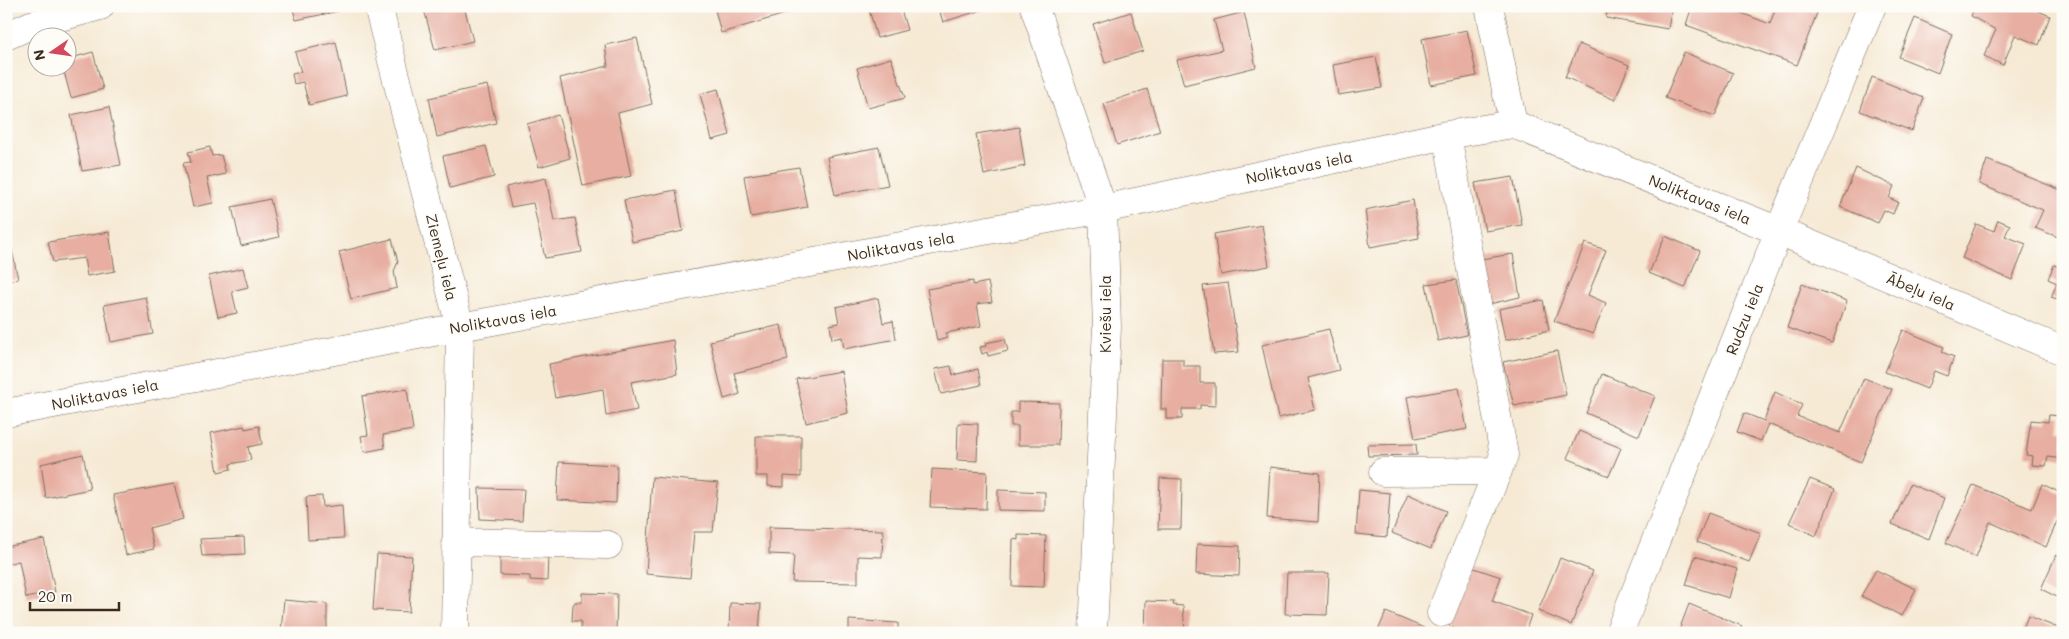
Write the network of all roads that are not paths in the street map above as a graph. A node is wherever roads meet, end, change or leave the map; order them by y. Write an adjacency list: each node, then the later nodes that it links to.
1 (100, 6): 6 (street)
2 (378, 6): 11 (street, Ziemeļu iela)
3 (1034, 6): 9 (street, Kviešu iela)
4 (1489, 6): 7 (street)
5 (1872, 6): 10 (street, Rudzu iela)
6 (6, 36)
7 (1513, 124): 8 (street, Noliktavas iela); 10 (street, Noliktavas iela)
8 (1446, 136): 9 (street, Noliktavas iela); 14 (street)
9 (1103, 210): 11 (street, Noliktavas iela); 20 (street, Kviešu iela)
10 (1779, 231): 12 (street, Ābeļu iela); 21 (street, Rudzu iela)
11 (460, 327): 13 (street, Noliktavas iela); 16 (street, Ziemeļu iela)
12 (2063, 351)
13 (6, 413)
14 (1498, 471): 15 (street); 18 (street)
15 (1383, 472)
16 (456, 542): 17 (street); 19 (street, Ziemeļu iela)
17 (608, 545)
18 (1441, 613)
19 (455, 633)
20 (1093, 633)
21 (1618, 633)

